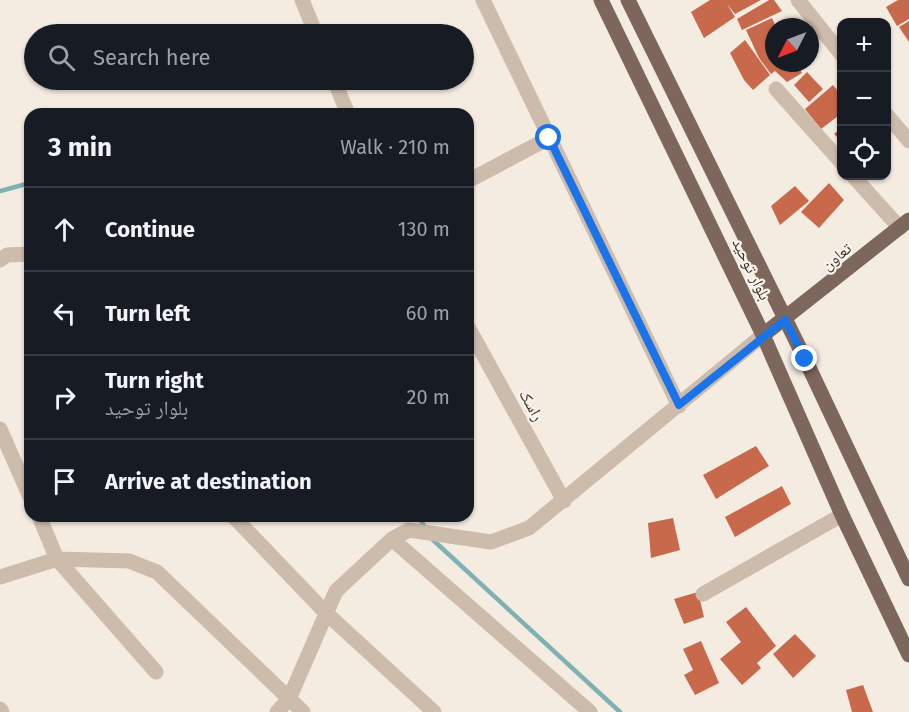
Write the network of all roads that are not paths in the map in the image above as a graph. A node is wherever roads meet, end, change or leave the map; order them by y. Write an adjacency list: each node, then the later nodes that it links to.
1 (302, 0): 6 (street)
2 (483, 0): 12 (street)
3 (601, 0): 21 (main road, بلوار توحید)
4 (628, 0): 20 (main road, بلوار توحید)
5 (798, 0): 7 (street)
6 (312, 24)
7 (837, 49)
8 (776, 89): 14 (street)
9 (338, 90): 10 (street)
10 (346, 108)
11 (891, 120): 13 (street)
12 (549, 138): 15 (street); 23 (street)
13 (909, 141)
14 (837, 157)
15 (474, 178)
16 (857, 180): 17 (street)
17 (904, 224): 20 (main road, تعاون)
18 (24, 254): 19 (street)
19 (0, 260)
20 (785, 320): 21 (main road, تعاون); 33 (main road, بلوار توحید)
21 (763, 335): 23 (street); 27 (main road, بلوار توحید)
22 (474, 338): 26 (street, راسک)
23 (679, 405): 26 (street)
24 (0, 429): 25 (street)
25 (24, 483)
26 (564, 501): 30 (street)
27 (842, 515): 34 (street); 36 (main road, بلوار توحید)
28 (42, 522): 31 (street)
29 (239, 522): 35 (street)
30 (392, 539): 35 (street); 42 (street)
31 (57, 559): 32 (street); 37 (street); 38 (street)
32 (0, 577)
33 (909, 579)
34 (703, 594)
35 (325, 612): 38 (street); 41 (street)
36 (909, 655)
37 (156, 672)
38 (289, 699): 39 (street); 40 (street)
39 (277, 712)
40 (303, 712)
41 (434, 712)
42 (590, 712)

